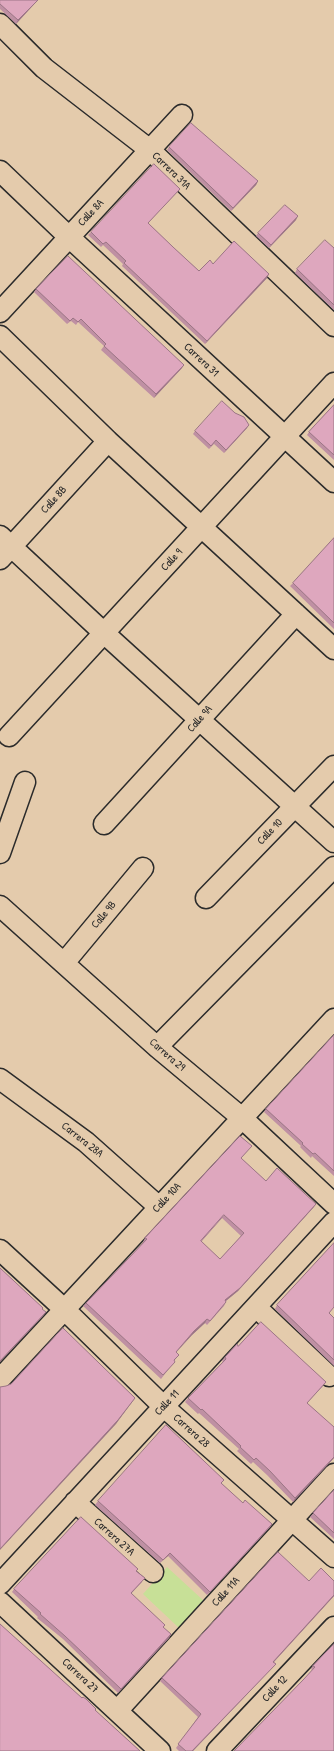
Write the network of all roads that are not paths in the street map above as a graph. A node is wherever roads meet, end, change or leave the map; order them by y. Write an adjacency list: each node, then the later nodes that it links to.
1 (0, 24): 3 (street, Carrera 31A)
2 (182, 116): 3 (street, Calle 8A)
3 (150, 150): 5 (street, Calle 8A); 7 (street, Carrera 31A)
4 (0, 171): 5 (street, Carrera 31)
5 (69, 237): 6 (street, Calle 8A); 10 (street, Carrera 31)
6 (0, 312)
7 (334, 326)
8 (0, 336): 11 (street)
9 (334, 383): 10 (street, Calle 9)
10 (285, 437): 12 (street, Carrera 31); 13 (street, Calle 9)
11 (108, 441): 13 (street); 14 (street, Calle 8B)
12 (334, 482)
13 (202, 526): 15 (street); 16 (street, Calle 9)
14 (4, 548): 16 (street)
15 (296, 614): 17 (street); 18 (street, Calle 9A)
16 (104, 634): 18 (street); 19 (street, Calle 9)
17 (334, 649)
18 (199, 720): 22 (street); 23 (street, Calle 9A)
19 (10, 736)
20 (334, 766): 22 (street, Calle 10)
21 (25, 782): 25 (street)
22 (295, 806): 24 (street); 28 (street, Calle 10)
23 (104, 824)
24 (334, 842)
25 (0, 853)
26 (334, 867): 32 (street)
27 (143, 868): 30 (street, Calle 9B)
28 (206, 898)
29 (0, 906): 30 (street, Carrera 29)
30 (64, 963): 32 (street, Carrera 29)
31 (334, 1018): 34 (street, Calle 10A)
32 (157, 1046): 34 (street, Carrera 29)
33 (0, 1079): 36 (street, Carrera 28A)
34 (242, 1118): 35 (street, Carrera 29); 36 (street, Calle 10A)
35 (334, 1204)
36 (159, 1207): 40 (street, Calle 10A)
37 (334, 1222): 39 (street, Calle 11)
38 (0, 1250): 40 (street, Carrera 28)
39 (256, 1307): 41 (street); 43 (street, Calle 11)
40 (64, 1309): 42 (street, Calle 10A); 43 (street, Carrera 28)
41 (329, 1376)
42 (0, 1379)
43 (164, 1407): 45 (street, Calle 11); 46 (street, Carrera 28)
44 (334, 1474): 46 (street, Calle 11A)
45 (75, 1502): 48 (street, Carrera 27A); 49 (street, Calle 11)
46 (292, 1520): 47 (street, Carrera 28); 52 (street, Calle 11A)
47 (334, 1557)
48 (153, 1572)
49 (0, 1584)
50 (0, 1602): 52 (street, Carrera 27)
51 (334, 1627): 54 (street, Calle 12)
52 (117, 1711): 53 (street, Carrera 27)
53 (160, 1751)
54 (217, 1751)

